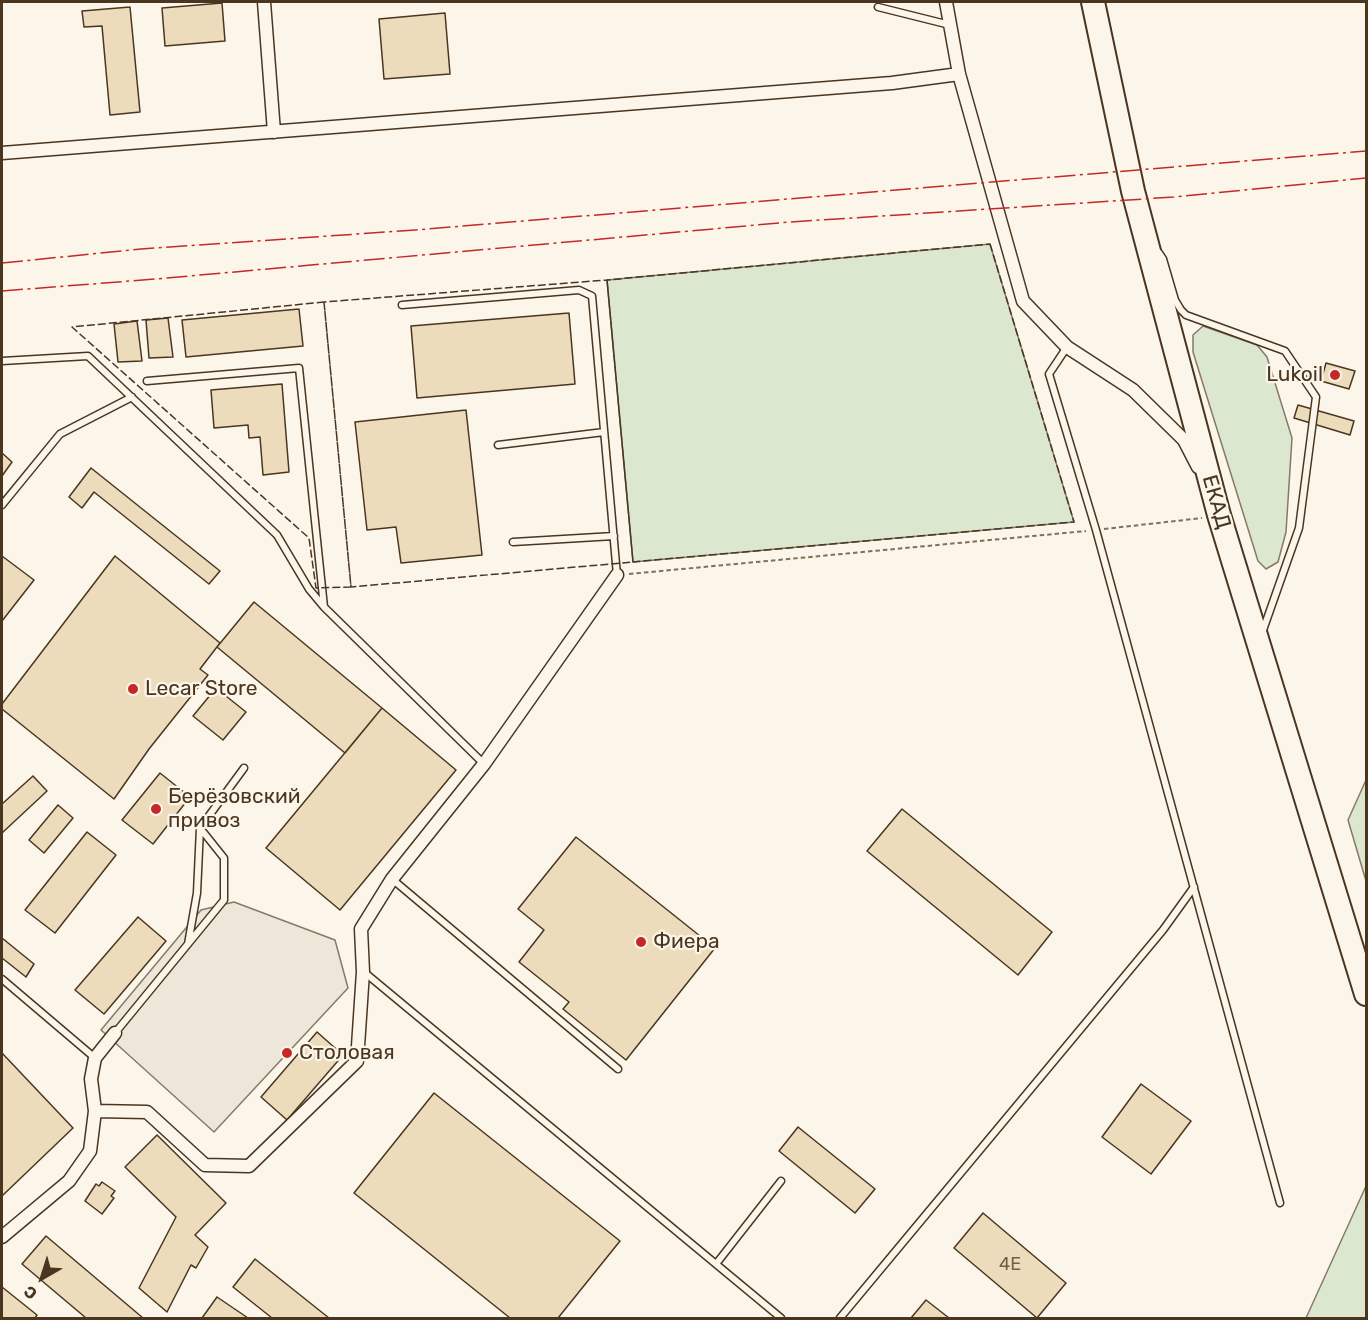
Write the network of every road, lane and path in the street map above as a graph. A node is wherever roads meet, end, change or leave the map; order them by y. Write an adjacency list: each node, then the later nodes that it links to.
1 (264, 2): 7 (street)
2 (946, 2): 5 (street)
3 (1093, 2): 9 (highway, ЕКАД)
4 (878, 7): 5 (lane)
5 (950, 25): 6 (street)
6 (959, 74): 7 (street); 11 (street)
7 (274, 132): 8 (street)
8 (2, 153)
9 (1145, 235): 18 (highway, ЕКАД); 24 (lane)
10 (402, 305): 15 (lane)
11 (1067, 347): 18 (street); 19 (lane)
12 (2, 361): 14 (lane)
13 (147, 381): 23 (lane)
14 (132, 398): 17 (lane); 23 (lane)
15 (604, 432): 16 (lane); 20 (lane)
16 (498, 445)
17 (2, 505)
18 (1217, 509): 19 (path); 24 (highway, ЕКАД)
19 (1096, 530): 22 (path); 29 (lane)
20 (614, 536): 21 (lane); 22 (lane)
21 (513, 542)
22 (617, 575): 25 (street)
23 (324, 607): 25 (lane)
24 (1259, 642): 33 (highway, ЕКАД)
25 (484, 764): 28 (street)
26 (244, 768): 27 (lane)
27 (200, 828): 30 (lane); 30 (lane)
28 (392, 879): 31 (street); 36 (lane)
29 (1194, 887): 39 (lane); 43 (lane)
30 (187, 946): 34 (lane)
31 (363, 972): 37 (street); 41 (lane)
32 (2, 979): 35 (lane)
33 (1366, 994)
34 (115, 1033): 35 (street)
35 (95, 1058): 37 (street)
36 (618, 1068)
37 (94, 1111): 40 (street)
38 (781, 1181): 41 (lane)
39 (1281, 1203)
40 (2, 1237)
41 (716, 1264): 42 (lane)
42 (781, 1318)
43 (840, 1318)

